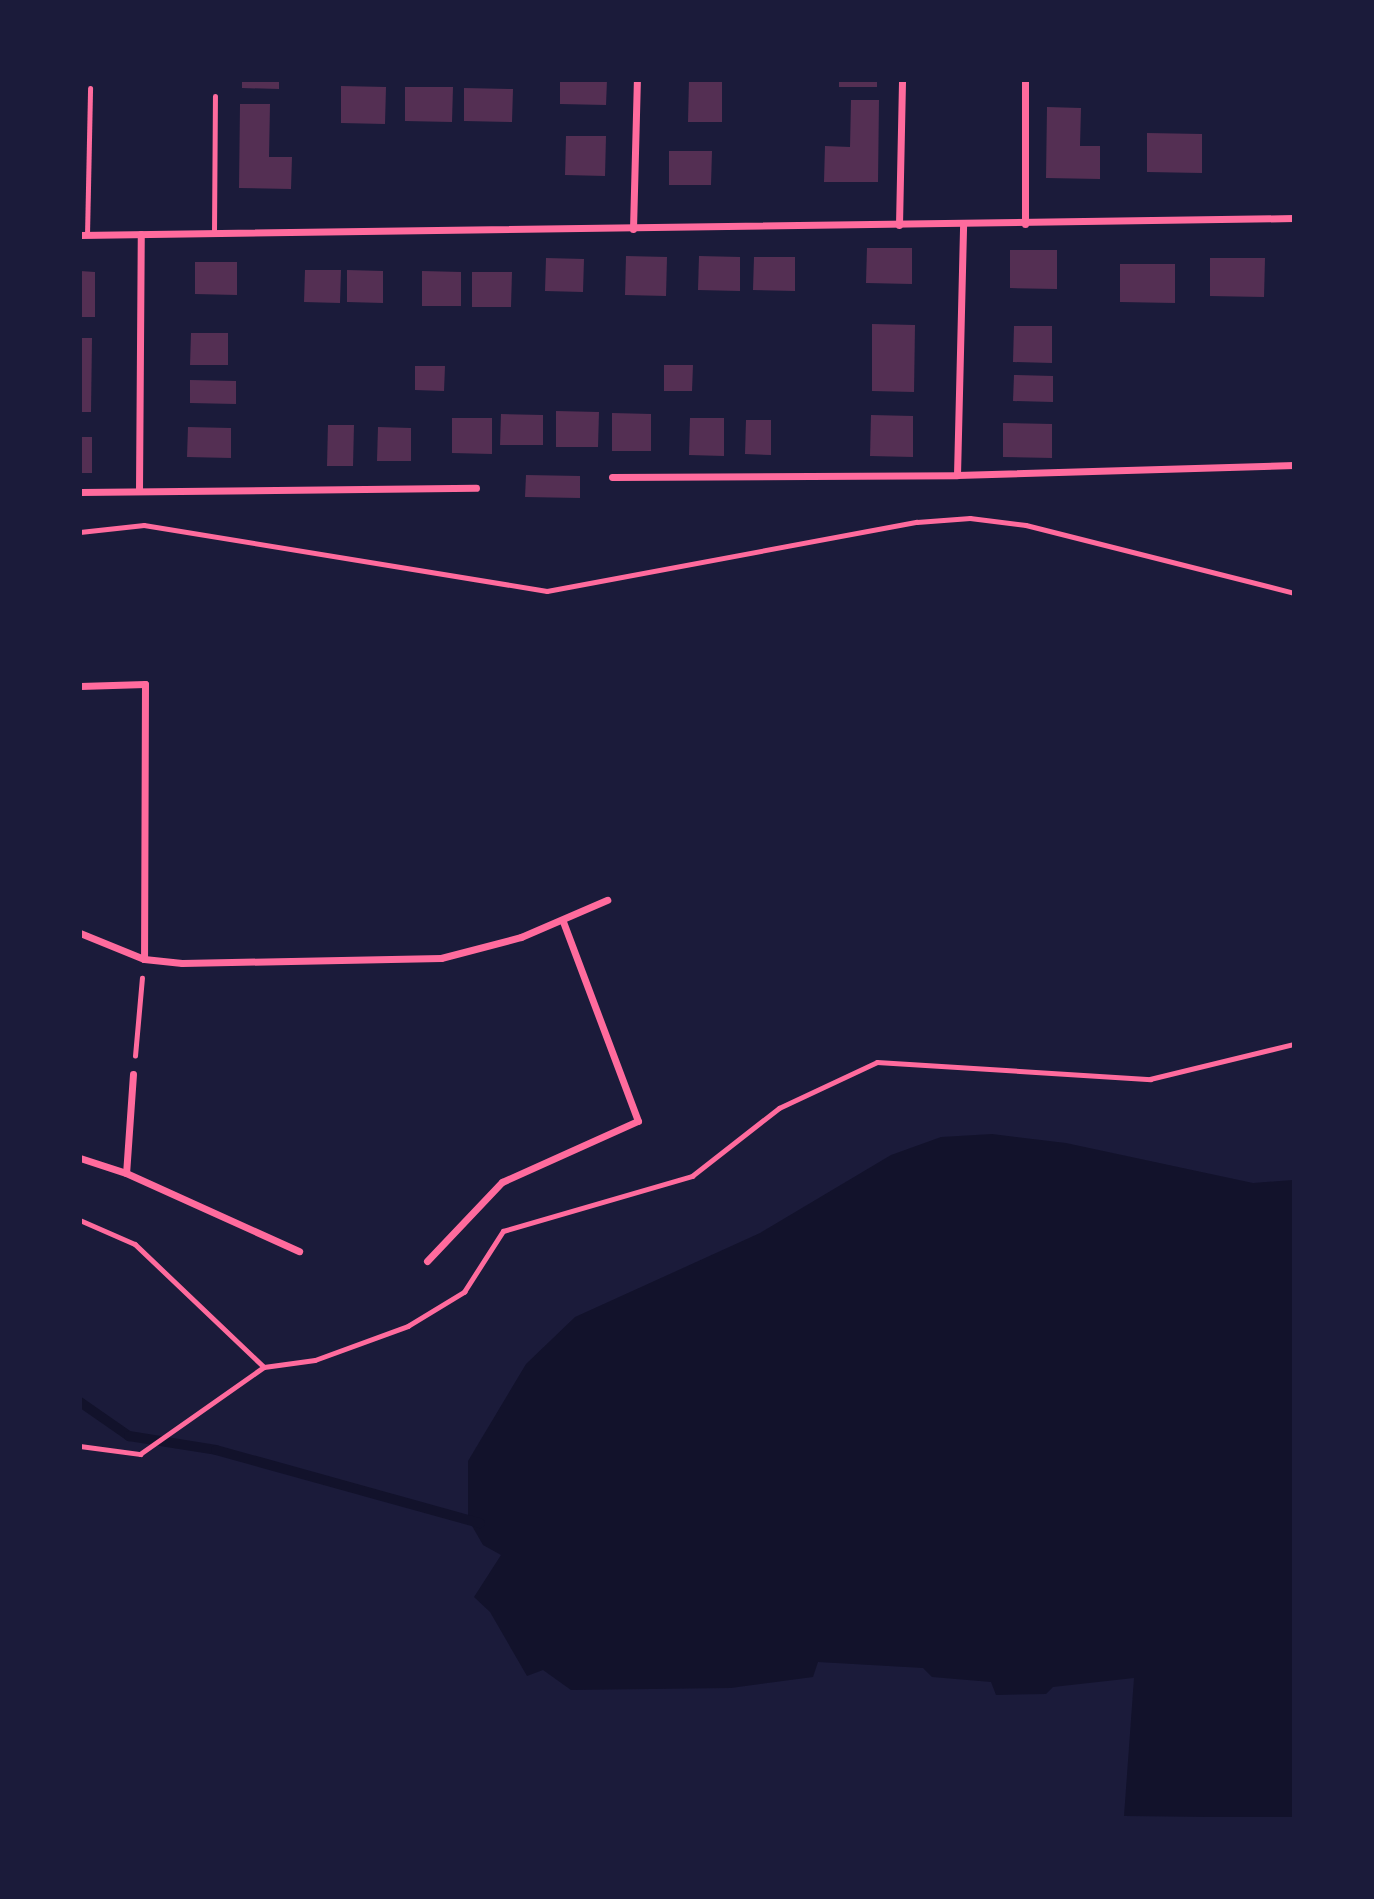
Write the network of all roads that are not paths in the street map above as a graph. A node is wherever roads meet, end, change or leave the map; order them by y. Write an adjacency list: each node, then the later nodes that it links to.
1 (637, 80): 10 (street)
2 (902, 80): 8 (street)
3 (1025, 80): 7 (street)
4 (90, 88): 13 (lane)
5 (215, 96): 11 (lane)
6 (1293, 218): 7 (street)
7 (1025, 224): 9 (street)
8 (899, 225): 9 (street); 10 (street)
9 (963, 225): 15 (street)
10 (633, 229): 11 (street)
11 (214, 233): 12 (street)
12 (141, 234): 13 (street); 18 (street)
13 (84, 235)
14 (1293, 465): 15 (street)
15 (957, 475): 16 (street)
16 (612, 477)
17 (476, 488): 18 (street)
18 (139, 490): 19 (street)
19 (80, 492)
20 (80, 686): 24 (street)
21 (607, 900): 22 (street)
22 (564, 921): 24 (street); 29 (street)
23 (80, 933): 24 (street)
24 (144, 959)
25 (133, 1074): 27 (street)
26 (80, 1158): 27 (street)
27 (126, 1173): 28 (street)
28 (299, 1251)
29 (427, 1261)

